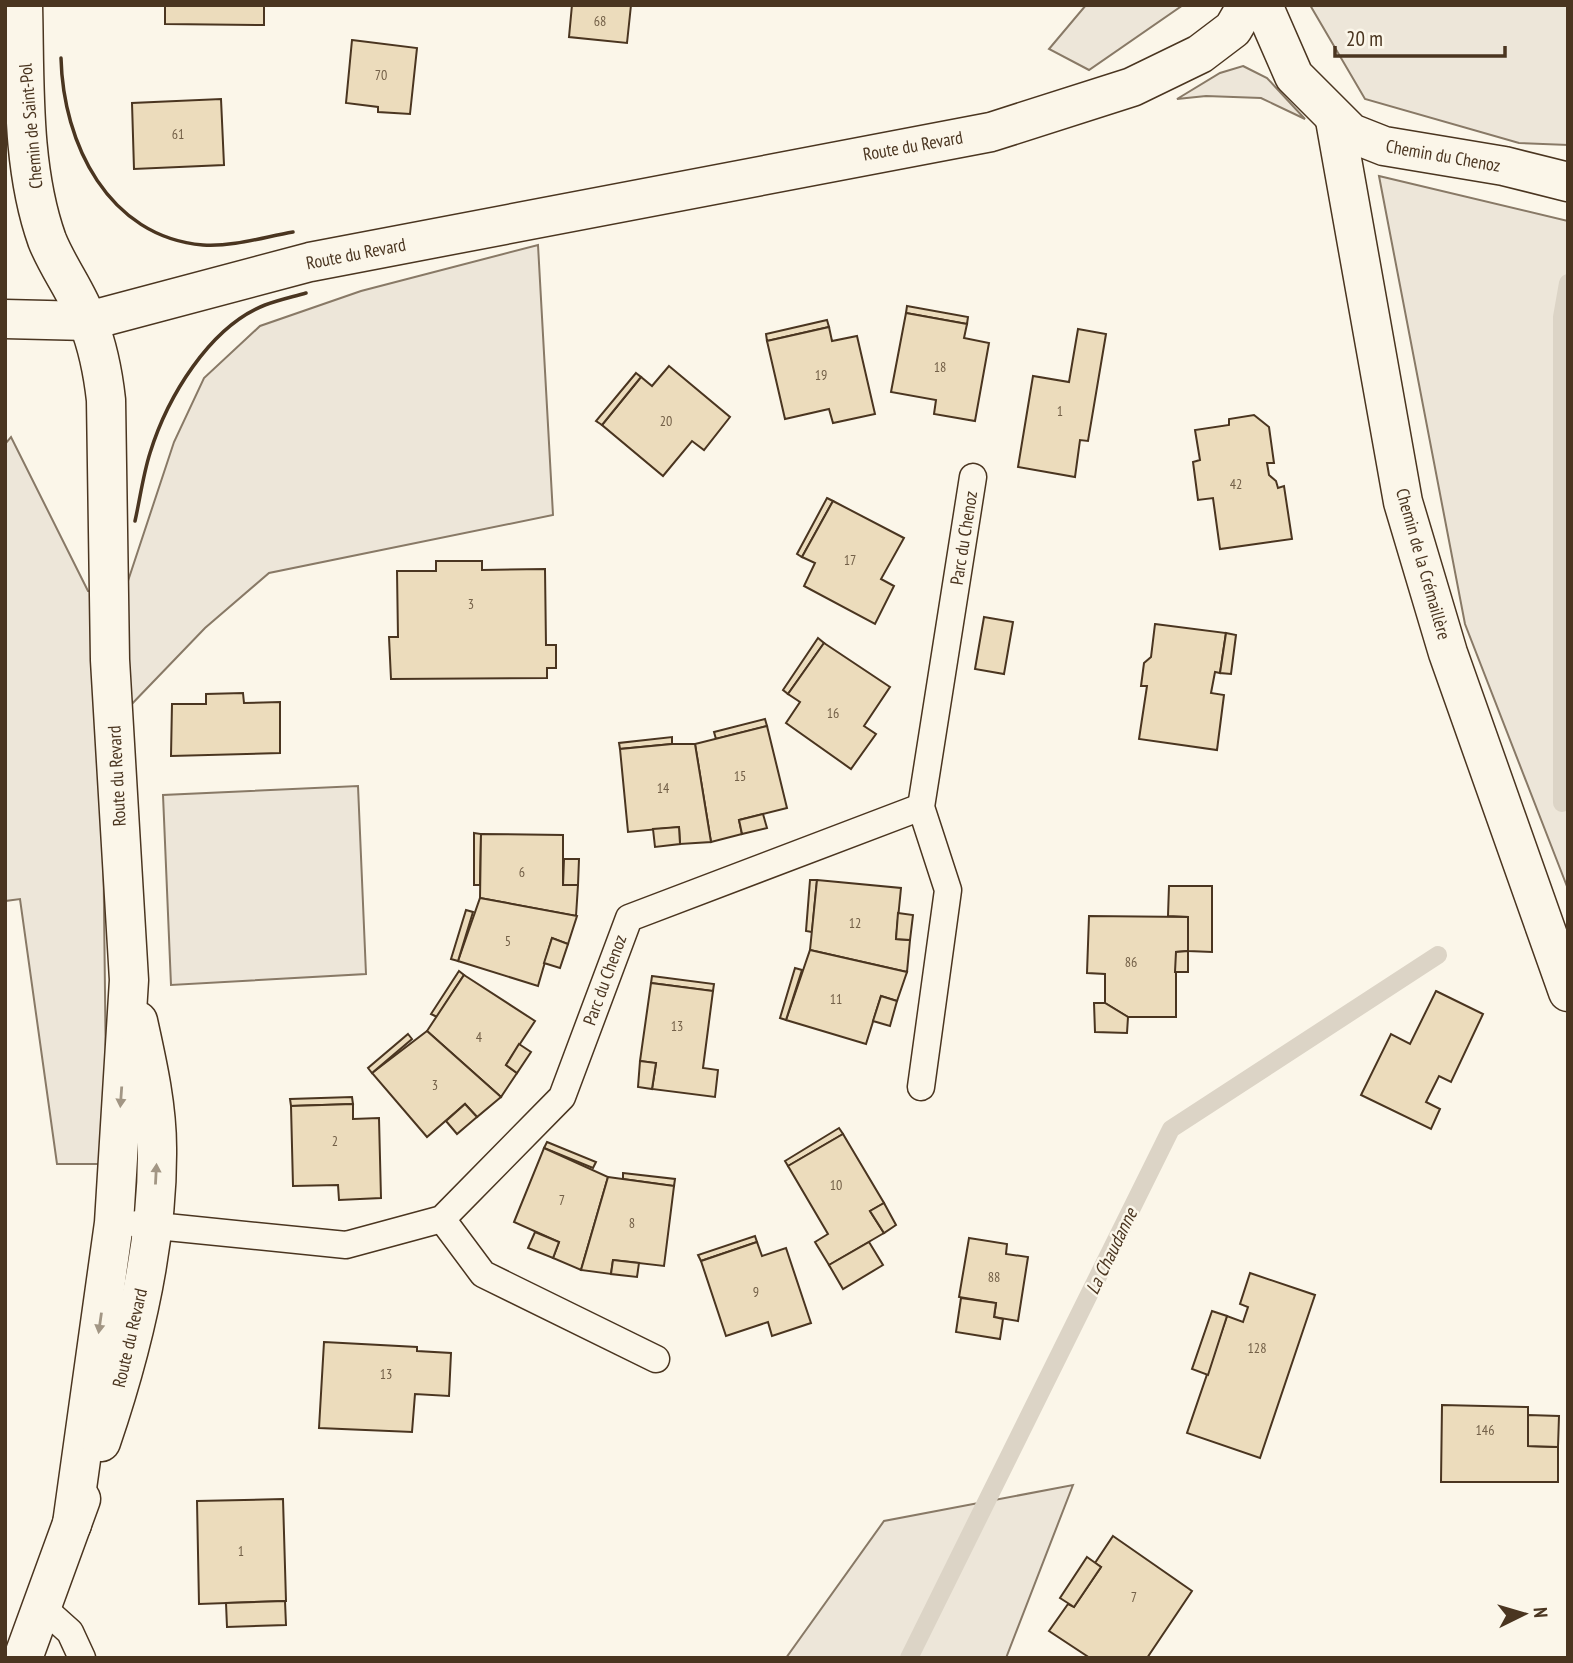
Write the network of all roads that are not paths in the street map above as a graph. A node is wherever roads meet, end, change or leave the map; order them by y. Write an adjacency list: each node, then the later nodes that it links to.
1 (23, 5): 8 (street, Chemin de Saint-Pol)
2 (1263, 5): 4 (street, Chemin du Chenoz)
3 (1240, 17): 4 (street); 8 (street, Route du Revard)
4 (1294, 76): 5 (street, Chemin du Chenoz)
5 (1343, 139): 6 (street, Chemin du Chenoz); 12 (street, Chemin de la Crémaillère)
6 (1568, 183)
7 (5, 318): 8 (street)
8 (88, 321): 11 (street, Route du Revard)
9 (973, 477): 10 (lane, Parc du Chenoz)
10 (921, 807): 13 (lane, Parc du Chenoz); 14 (lane, Parc du Chenoz)
11 (129, 980): 15 (street, Route du Revard, one-way to 15); 16 (street, Route du Revard, one-way to 11)
12 (1568, 992)
13 (921, 1087)
14 (442, 1219): 16 (lane); 17 (lane)
15 (114, 1223): 16 (lane); 18 (street, Route du Revard, one-way to 18)
16 (153, 1225): 18 (street, Route du Revard)
17 (656, 1359)
18 (72, 1524): 19 (street, Route du Revard)
19 (41, 1606): 20 (street, Route du Revard); 21 (lane)
20 (23, 1658)
21 (82, 1658)

